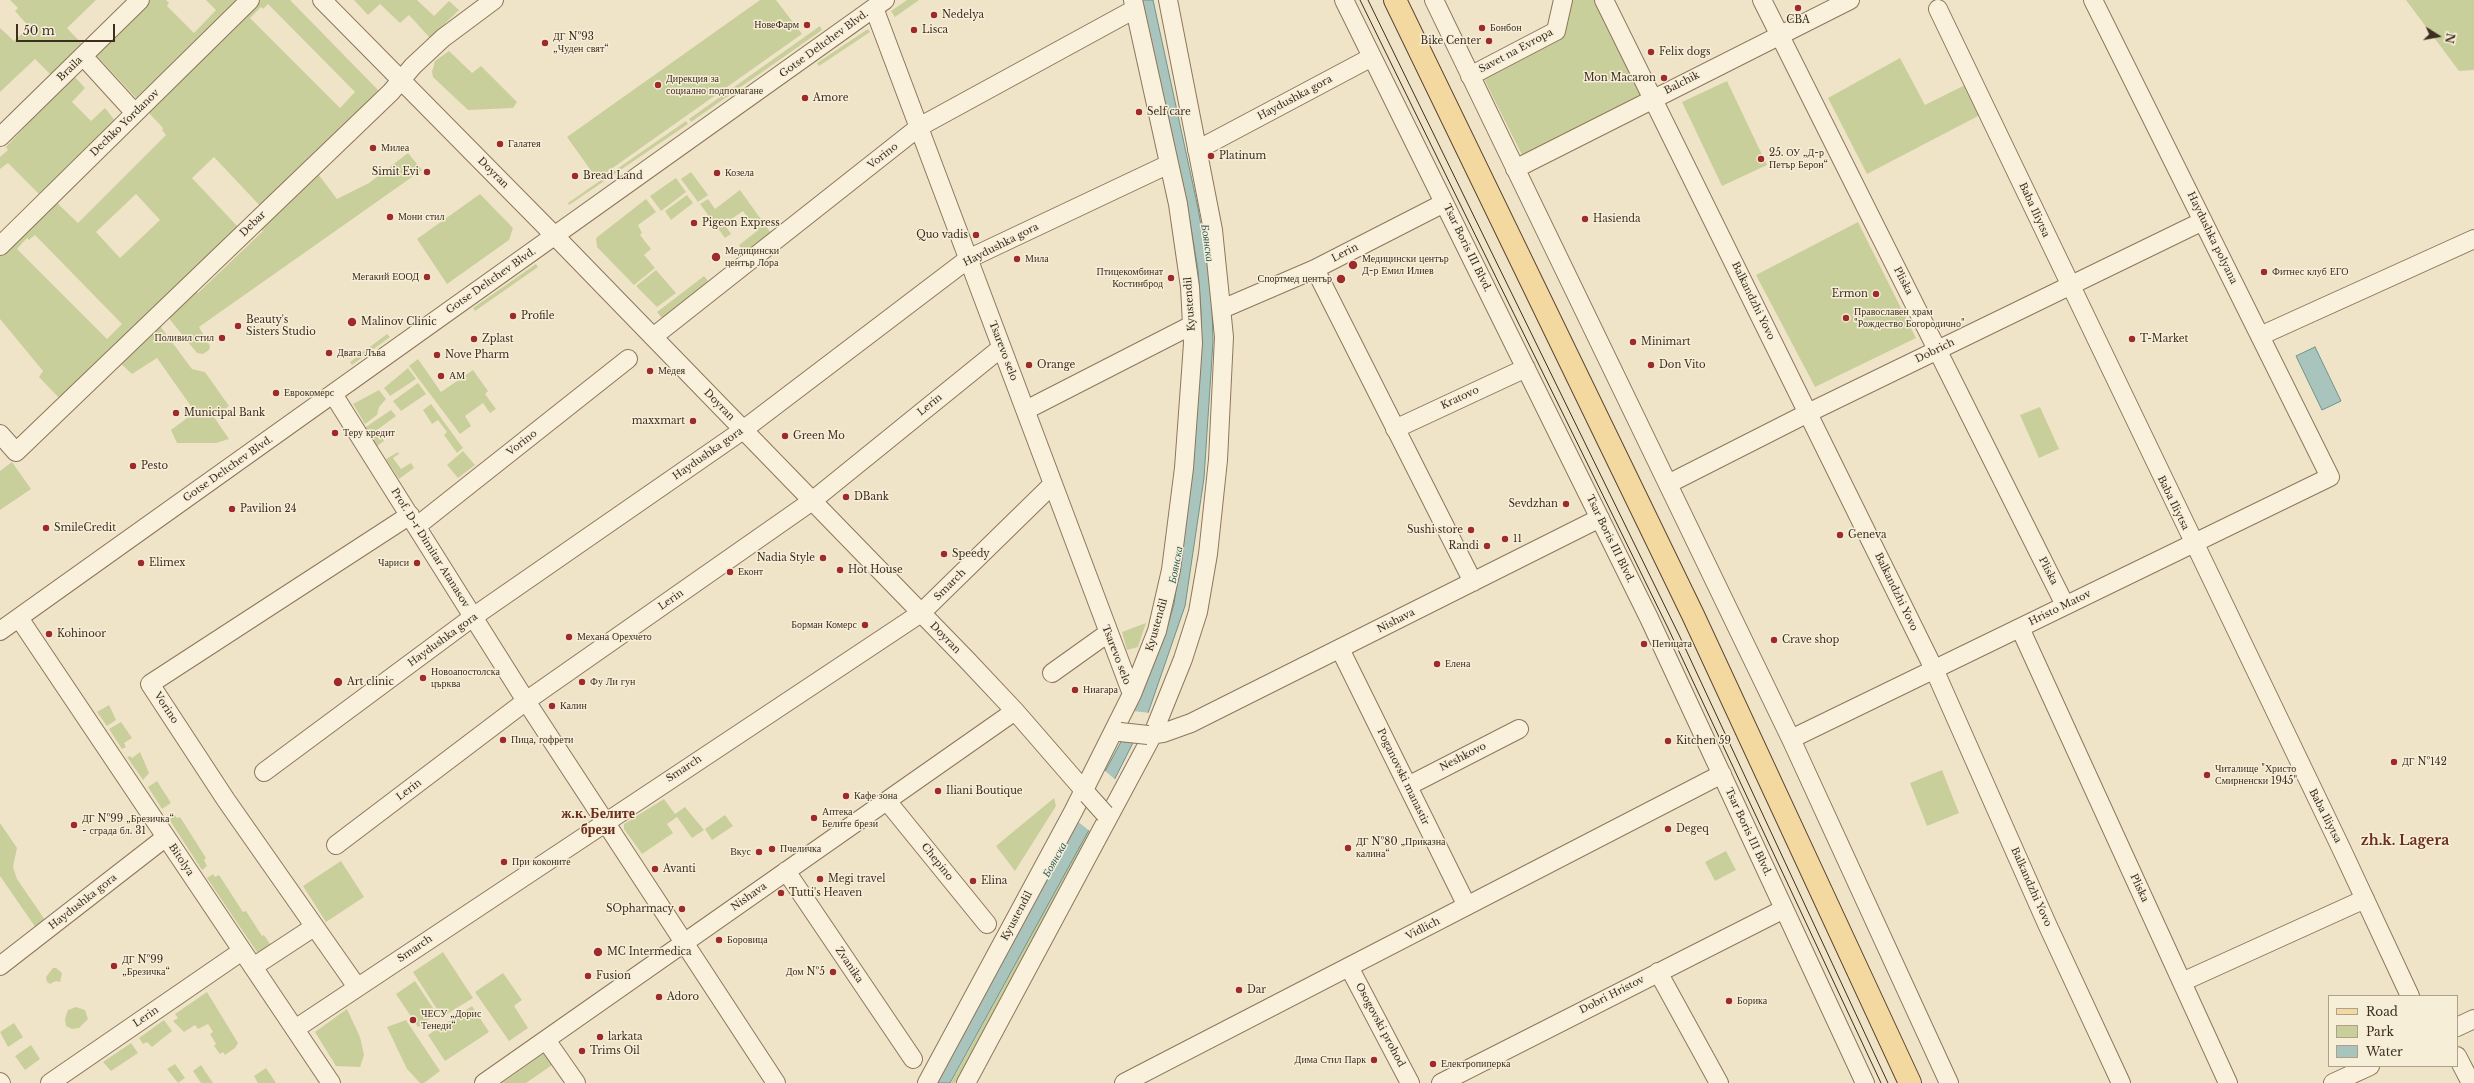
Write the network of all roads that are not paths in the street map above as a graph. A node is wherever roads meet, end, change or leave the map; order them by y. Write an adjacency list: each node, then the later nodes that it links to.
1 (140, 0): 18 (street, Braila)
2 (250, 0): 23 (street, Dechko Yordanov)
3 (322, 0): 21 (street, Doyran)
4 (494, 0): 21 (street, Debar)
5 (1168, 0): 26 (street)
6 (1344, 0): 19 (street, Tsar Boris III Blvd.)
7 (1395, 0): 121 (main road)
8 (1434, 0): 20 (street)
9 (1563, 0): 20 (street, Savet na Evropa)
10 (1604, 0): 22 (street, Balkandzhi Yovo)
11 (1762, 0): 17 (street, Pliska)
12 (1850, 0): 17 (street, Balchik)
13 (2094, 0): 30 (street, Haydushka polyana)
14 (879, 4): 24 (street, Tsarevo selo); 31 (street, Gotse Deltchev Blvd.)
15 (1134, 4): 24 (street, Vorino); 27 (street, Kyustendil)
16 (1938, 9): 36 (street, Baba Iliytsa)
17 (1779, 34): 22 (street, Balchik); 42 (street, Pliska)
18 (83, 56): 23 (street); 25 (street, Braila)
19 (1372, 57): 26 (street, Haydushka gora); 29 (street, Tsar Boris III Blvd.)
20 (1470, 76): 28 (street)
21 (402, 80): 31 (street, Doyran); 50 (street, Debar)
22 (1653, 98): 28 (street, Balchik); 47 (street, Balkandzhi Yovo)
23 (135, 113): 33 (street, Dechko Yordanov)
24 (919, 128): 34 (street, Tsarevo selo); 40 (street, Vorino)
25 (0, 137)
26 (1197, 150): 37 (street)
27 (1169, 164): 34 (street, Haydushka gora); 38 (street, Kyustendil)
28 (1515, 169): 53 (street)
29 (1444, 203): 35 (street, Lerin); 44 (street, Tsar Boris III Blvd.)
30 (2203, 221): 36 (street, Dobrich); 39 (street, Haydushka polyana)
31 (555, 236): 40 (street, Doyran); 45 (street, Gotse Deltchev Blvd.)
32 (2474, 239): 39 (street)
33 (0, 246)
34 (968, 259): 41 (street, Tsarevo selo); 49 (street, Haydushka gora)
35 (1315, 269): 37 (street, Lerin); 48 (street)
36 (2070, 286): 42 (street, Dobrich); 57 (street, Baba Iliytsa)
37 (1222, 308): 71 (street)
38 (1192, 325): 46 (street); 69 (street, Kyustendil)
39 (2260, 336): 51 (street, Haydushka polyana)
40 (653, 338): 49 (street, Doyran)
41 (1001, 348): 46 (street, Tsarevo selo); 54 (street, Lerin)
42 (1937, 350): 47 (street, Dobrich); 59 (street, Pliska)
43 (628, 359): 56 (street, Vorino)
44 (1526, 368): 48 (street, Kratovo); 55 (street, Tsar Boris III Blvd.)
45 (333, 394): 56 (street, Prof. D-r Dimitar Atanasov); 62 (street, Gotse Deltchev Blvd.)
46 (1026, 410): 52 (street, Tsarevo selo)
47 (1808, 413): 53 (street, Dobrich); 67 (street, Balkandzhi Yovo)
48 (1395, 429): 58 (street)
49 (743, 430): 54 (street, Doyran); 61 (street, Haydushka gora)
50 (0, 434)
51 (2330, 477): 57 (street, Hristo Matov)
52 (1053, 484): 60 (street, Smarch); 65 (street, Tsarevo selo)
53 (1668, 484): 77 (street)
54 (812, 501): 60 (street, Doyran); 70 (street, Lerin)
55 (1600, 518): 58 (street, Nishava); 79 (street, Tsar Boris III Blvd.)
56 (414, 520): 61 (street, Prof. D-r Dimitar Atanasov); 92 (street, Vorino)
57 (2193, 543): 59 (street, Hristo Matov); 88 (street, Baba Iliytsa)
58 (1473, 582): 66 (street, Nishava)
59 (2065, 605): 63 (street, Hristo Matov)
60 (921, 613): 72 (street, Doyran); 84 (street, Smarch)
61 (472, 617): 70 (street, Prof. D-r Dimitar Atanasov); 78 (street, Haydushka gora)
62 (19, 618): 64 (street, Gotse Deltchev Blvd.); 85 (street, Bitolya)
63 (2020, 628): 67 (street, Hristo Matov); 99 (street, Pliska)
64 (0, 631)
65 (1108, 634): 68 (street); 69 (street, Tsarevo selo)
66 (1340, 649): 73 (street, Nishava); 80 (street, Poganovski manastir)
67 (1934, 669): 77 (street, Hristo Matov); 123 (street, Balkandzhi Yovo)
68 (1052, 674)
69 (1132, 694): 75 (street, Kyustendil)
70 (526, 701): 84 (street, Prof. D-r Dimitar Atanasov); 86 (street, Lerin)
71 (1165, 704): 73 (street); 76 (street)
72 (1015, 711): 81 (street, Doyran); 82 (street, Nishava)
73 (1191, 723): 76 (street, Nishava)
74 (1519, 729): 80 (street, Neshkovo)
75 (1117, 732): 76 (street, Nishava, bridge); 81 (street, Kyustendil)
76 (1150, 736): 83 (street)
77 (1790, 739): 122 (street)
78 (264, 772)
79 (1722, 774): 89 (street, Vidlich); 90 (street, Tsar Boris III Blvd.)
80 (1408, 786): 89 (street, Poganovski manastir)
81 (1086, 792): 83 (street, Doyran, bridge); 114 (street, Kyustendil)
82 (887, 801): 87 (street, Nishava); 91 (street, Chepino)
83 (1107, 816): 115 (street)
84 (605, 821): 93 (street, Prof. D-r Dimitar Atanasov); 100 (street, Smarch)
85 (166, 837): 94 (street, Bitolya); 95 (street, Haydushka gora)
86 (336, 845)
87 (786, 871): 93 (street, Nishava); 107 (street, Zvanika)
88 (2365, 899): 99 (street); 101 (street, Baba Iliytsa)
89 (1467, 906): 97 (street, Vidlich)
90 (1784, 909): 98 (street, Dobri Hristov); 120 (street, Tsar Boris III Blvd.)
91 (987, 924)
92 (314, 927): 96 (street); 100 (street)
93 (684, 943): 105 (street, Nishava); 113 (street, Prof. D-r Dimitar Atanasov)
94 (242, 951): 96 (street, Bitolya); 109 (street, Lerin)
95 (0, 966)
96 (253, 967): 104 (street, Bitolya)
97 (1349, 967): 116 (street, Vidlich); 117 (street, Osogovski prohod)
98 (1658, 972): 118 (street, Dobri Hristov); 119 (street)
99 (2182, 982): 124 (street, Pliska)
100 (357, 987): 104 (street, Smarch)
101 (2410, 995)
102 (2474, 1019): 103 (street)
103 (2458, 1027)
104 (295, 1030): 110 (street, Bitolya)
105 (546, 1040): 111 (street, Nishava); 112 (street)
106 (2458, 1058): 126 (street)
107 (913, 1059)
108 (2368, 1067): 125 (street)
109 (50, 1083)
110 (331, 1083)
111 (484, 1083)
112 (576, 1083)
113 (776, 1083)
114 (927, 1083)
115 (966, 1083)
116 (1124, 1083)
117 (1410, 1083)
118 (1441, 1083)
119 (1719, 1083)
120 (1865, 1083)
121 (1910, 1083)
122 (1949, 1083)
123 (2121, 1083)
124 (2228, 1083)
125 (2333, 1083)
126 (2471, 1083)

